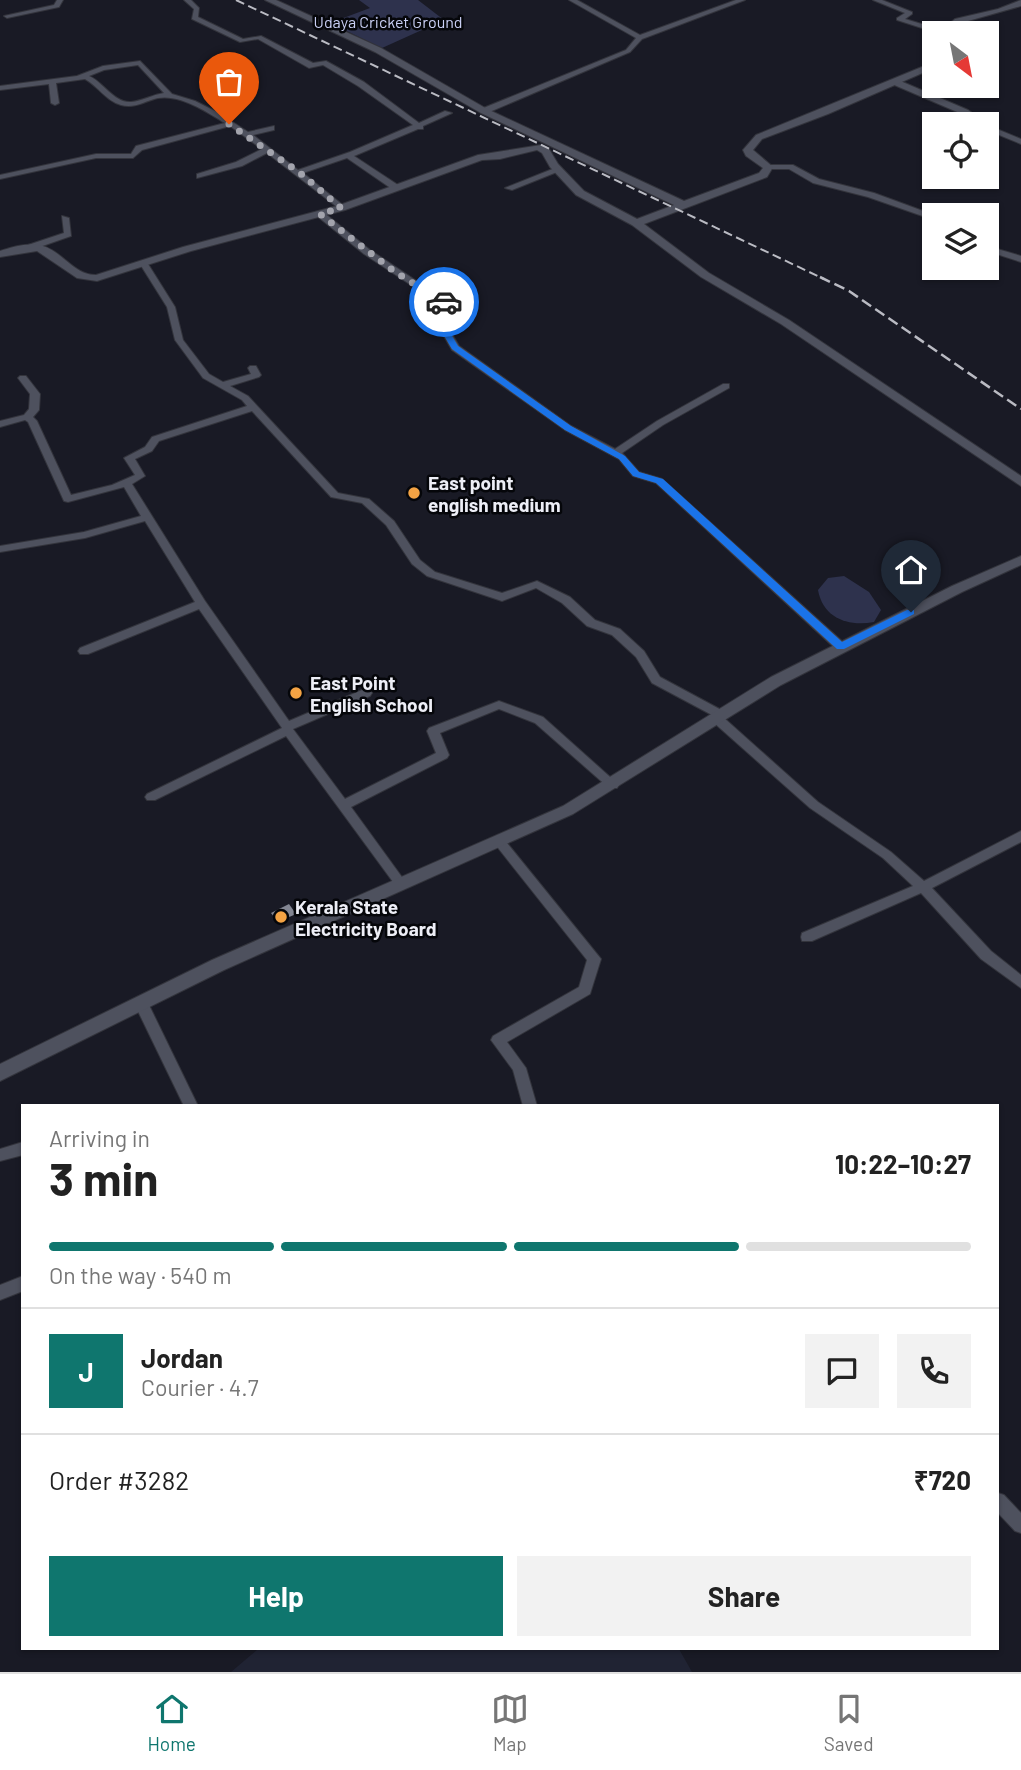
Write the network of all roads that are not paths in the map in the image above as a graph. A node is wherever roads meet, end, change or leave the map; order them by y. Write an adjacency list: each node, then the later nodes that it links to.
1 (60, 0): 8 (street)
2 (187, 0): 23 (street)
3 (572, 0): 11 (street)
4 (742, 0): 11 (street)
5 (876, 0): 10 (street)
6 (277, 1): 19 (street)
7 (1021, 3): 9 (street)
8 (7, 16)
9 (974, 21)
10 (922, 26)
11 (640, 38): 19 (street)
12 (922, 70): 14 (street)
13 (79, 77): 15 (street); 17 (street); 17 (street)
14 (895, 82): 20 (street); 30 (street)
15 (52, 83): 16 (street); 18 (street)
16 (0, 88)
17 (170, 96): 22 (street)
18 (55, 103)
19 (484, 111): 37 (street)
20 (965, 112)
21 (447, 113): 23 (street)
22 (229, 124): 26 (street); 34 (street)
23 (420, 127): 29 (street)
24 (271, 128): 26 (street)
25 (999, 132): 27 (street)
26 (244, 135): 28 (street)
27 (1021, 142)
28 (267, 150): 32 (street); 33 (street)
29 (349, 156): 32 (street); 35 (street)
30 (768, 167): 37 (street); 40 (street)
31 (558, 170): 35 (street); 36 (street); 42 (street)
32 (299, 172): 38 (street)
33 (200, 176)
34 (0, 177)
35 (395, 187): 38 (street)
36 (509, 188)
37 (683, 205): 42 (street)
38 (341, 208): 39 (street)
39 (320, 214): 47 (street); 55 (street)
40 (922, 214)
41 (65, 218): 43 (street)
42 (636, 223): 56 (street)
43 (28, 248): 45 (street); 47 (street)
44 (999, 252): 46 (street)
45 (0, 254)
46 (1021, 259)
47 (144, 264): 50 (street)
48 (253, 368): 50 (street)
49 (23, 378): 53 (street)
50 (223, 385): 52 (street)
51 (726, 386): 55 (street)
52 (254, 407): 57 (street); 65 (street)
53 (27, 416): 54 (street); 57 (street)
54 (0, 424)
55 (615, 454): 62 (street)
56 (1021, 482)
57 (127, 485): 58 (street)
58 (145, 518): 59 (street); 61 (street)
59 (0, 549)
60 (1021, 560): 62 (street)
61 (201, 604): 63 (street); 66 (street)
62 (841, 647): 65 (street)
63 (84, 651)
64 (366, 693): 66 (street)
65 (718, 717): 67 (street); 73 (street)
66 (287, 729): 68 (street); 69 (street)
67 (613, 785): 69 (street); 71 (street)
68 (150, 797)
69 (343, 806): 72 (street)
70 (1021, 836): 73 (street)
71 (499, 841): 72 (street); 79 (street)
72 (400, 883): 76 (street)
73 (923, 887): 74 (street); 75 (street)
74 (807, 937)
75 (1021, 983)
76 (142, 1005): 77 (street); 78 (street)
77 (0, 1073)
78 (190, 1104)
79 (529, 1104)
80 (21, 1150): 81 (street)
81 (0, 1156)
82 (21, 1284): 83 (street)
83 (0, 1293)
84 (999, 1502): 85 (street)
85 (1021, 1525)

